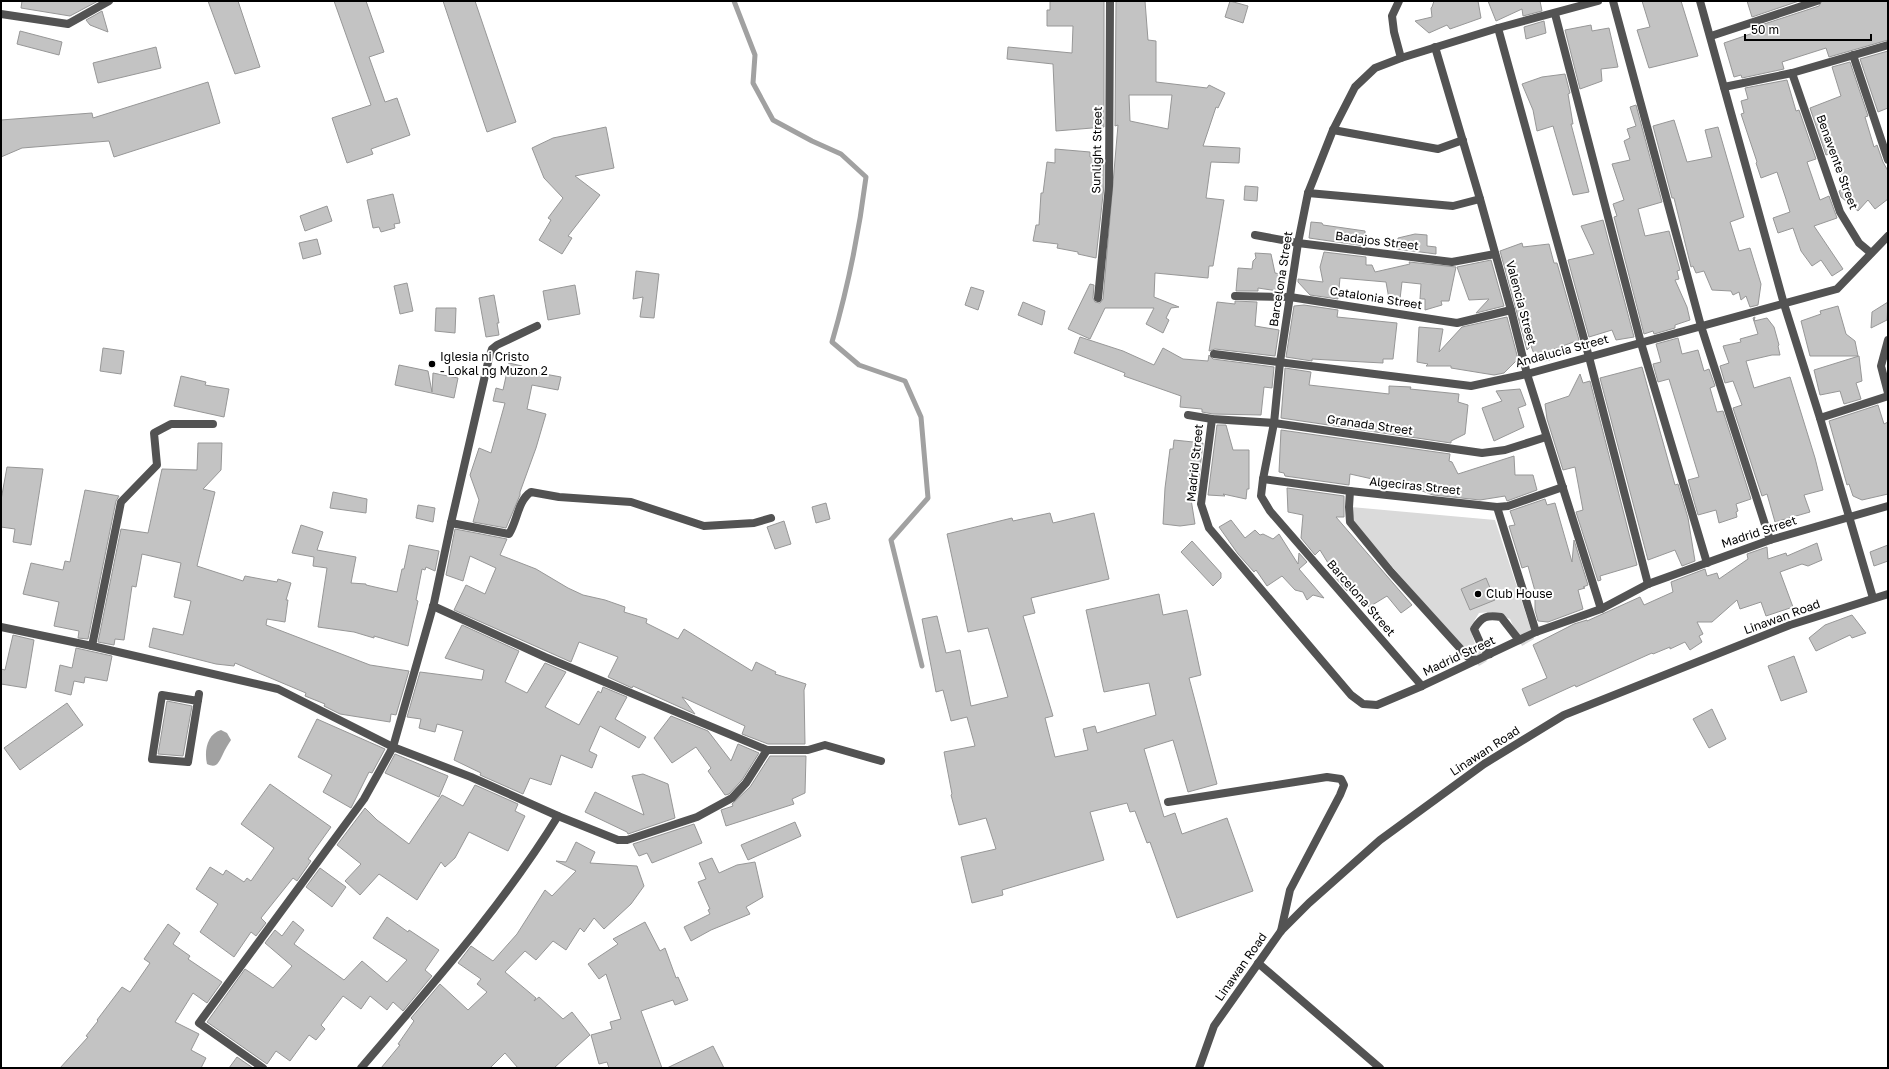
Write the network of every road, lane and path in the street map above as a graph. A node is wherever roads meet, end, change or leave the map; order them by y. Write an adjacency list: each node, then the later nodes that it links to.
1 (109, 1): 8 (street)
2 (1110, 1): 30 (street, Sunlight Street)
3 (1399, 1): 15 (street)
4 (1598, 1): 9 (street, Barcelona Street)
5 (1613, 1): 34 (street)
6 (1700, 1): 11 (street)
7 (1817, 1): 11 (street)
8 (1, 14)
9 (1556, 14): 10 (street, Barcelona Street); 36 (street)
10 (1498, 28): 13 (street, Barcelona Street); 38 (street)
11 (1710, 36): 17 (street)
12 (1888, 45): 14 (street)
13 (1435, 47): 15 (street, Barcelona Street); 19 (street, Valencia Street)
14 (1853, 55): 16 (street); 20 (street)
15 (1401, 58): 18 (street, Barcelona Street)
16 (1792, 73): 17 (street); 26 (street, Benavente Street)
17 (1724, 87): 31 (street)
18 (1333, 130): 19 (street); 21 (street, Barcelona Street)
19 (1463, 140): 22 (street, Valencia Street)
20 (1888, 160)
21 (1308, 193): 22 (street); 25 (street, Barcelona Street)
22 (1480, 199): 27 (street, Valencia Street)
23 (1255, 234): 25 (street, Badajos Street)
24 (1888, 236): 26 (street, Andalucia Street)
25 (1298, 243): 27 (street, Badajos Street); 29 (street, Barcelona Street)
26 (1871, 253): 31 (street, Andalucia Street)
27 (1495, 254): 32 (street, Valencia Street)
28 (1235, 296): 29 (street, Catalonia Street)
29 (1290, 296): 32 (street, Catalonia Street); 39 (street, Barcelona Street)
30 (1098, 298)
31 (1784, 304): 34 (street, Andalucia Street); 44 (street)
32 (1511, 310): 40 (street, Valencia Street)
33 (537, 326): 56 (street)
34 (1701, 326): 36 (street, Andalucia Street); 57 (street)
35 (1888, 340): 41 (street)
36 (1641, 343): 38 (street, Andalucia Street); 58 (street)
37 (1214, 354): 39 (street, Andalucia Street)
38 (1589, 357): 40 (street, Andalucia Street); 59 (street)
39 (1280, 362): 40 (street, Andalucia Street); 46 (street, Barcelona Street)
40 (1527, 374): 48 (street, Valencia Street)
41 (1888, 393)
42 (1888, 396): 44 (street)
43 (1188, 415): 45 (street, Granada Street)
44 (1820, 418): 54 (street)
45 (1212, 419): 46 (street, Granada Street); 70 (street, Madrid Street)
46 (1274, 423): 48 (street, Granada Street); 49 (street, Barcelona Street)
47 (213, 424): 67 (street)
48 (1546, 437): 50 (street, Valencia Street)
49 (1262, 478): 51 (street, Algeciras Street); 70 (street, Barcelona Street)
50 (1563, 486): 53 (street, Algeciras Street); 63 (street, Valencia Street)
51 (1350, 491): 53 (street, Algeciras Street); 69 (street)
52 (1888, 506): 54 (street, Madrid Street)
53 (1497, 507): 65 (street)
54 (1849, 517): 57 (street, Madrid Street); 61 (street)
55 (771, 518): 56 (street)
56 (451, 523): 62 (street)
57 (1770, 540): 58 (street, Madrid Street)
58 (1707, 563): 59 (street, Madrid Street)
59 (1648, 584): 63 (street, Madrid Street)
60 (1888, 594): 61 (street, Linawan Road)
61 (1873, 598): 77 (street, Linawan Road)
62 (433, 606): 72 (street); 73 (street)
63 (1601, 609): 65 (street, Madrid Street)
64 (1, 628): 67 (street)
65 (1536, 632): 66 (street, Madrid Street)
66 (1519, 640): 68 (street, Madrid Street); 68 (street)
67 (92, 646): 72 (street)
68 (1490, 654): 69 (street, Madrid Street)
69 (1476, 660): 70 (street, Madrid Street)
70 (1422, 686)
71 (198, 697): 71 (street)
72 (393, 747): 76 (street); 79 (street)
73 (767, 750): 74 (street); 76 (street)
74 (881, 761)
75 (1168, 802): 77 (street)
76 (558, 816): 80 (street)
77 (1281, 931): 78 (street, Linawan Road)
78 (1258, 962): 81 (street, Linawan Road); 82 (street)
79 (263, 1068)
80 (361, 1068)
81 (1198, 1068)
82 (1380, 1068)

